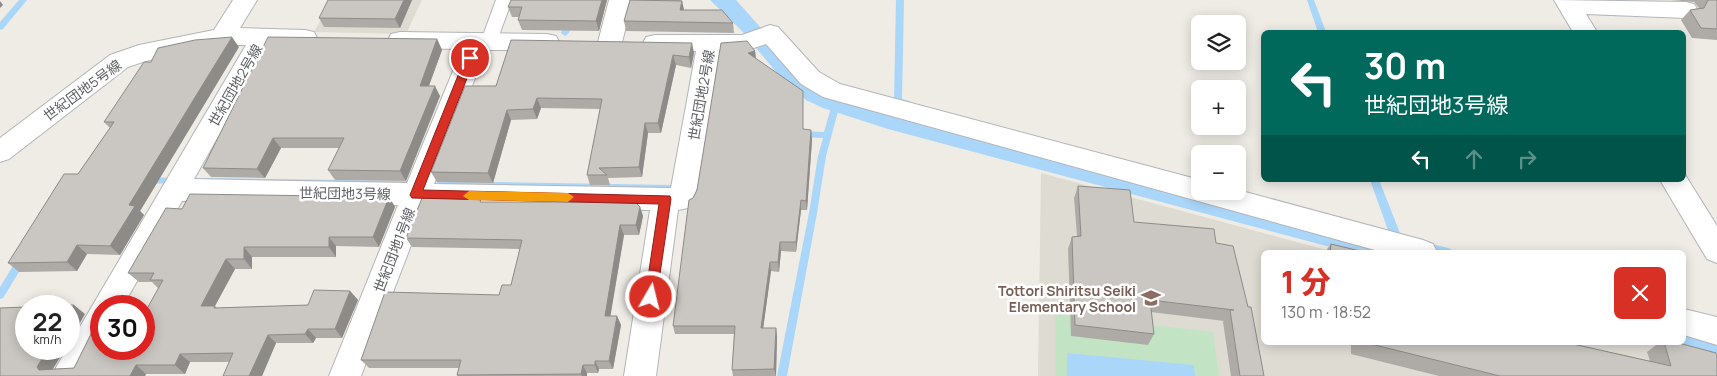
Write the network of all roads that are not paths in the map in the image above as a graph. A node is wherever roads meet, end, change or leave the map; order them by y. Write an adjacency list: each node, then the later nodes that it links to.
1 (245, 0): 7 (street)
2 (504, 0): 11 (lane)
3 (621, 0): 12 (street)
4 (1568, 3): 5 (street); 6 (street)
5 (1686, 10)
6 (1584, 30)
7 (222, 37): 8 (street, 世紀団地5号線); 14 (street, 世紀団地5号線)
8 (263, 37): 9 (street, 世紀団地2号線); 16 (street, 世紀団地2号線)
9 (331, 38)
10 (380, 39): 11 (street, 世紀団地2号線)
11 (483, 41): 12 (street, 世紀団地2号線); 17 (street, 世紀団地1号線)
12 (610, 42): 13 (street, 世紀団地2号線)
13 (710, 43): 18 (street, 世紀団地2号線); 19 (street)
14 (0, 152)
15 (1675, 182): 20 (street)
16 (174, 190): 17 (street, 世紀団地3号線); 21 (street, 世紀団地2号線)
17 (416, 195): 18 (street, 世紀団地3号線); 26 (street, 世紀団地1号線)
18 (666, 199): 27 (street)
19 (1416, 250)
20 (1717, 251)
21 (113, 295)
22 (1686, 323): 23 (street)
23 (1717, 331)
24 (90, 335): 25 (street)
25 (66, 376)
26 (345, 376)
27 (640, 376)

